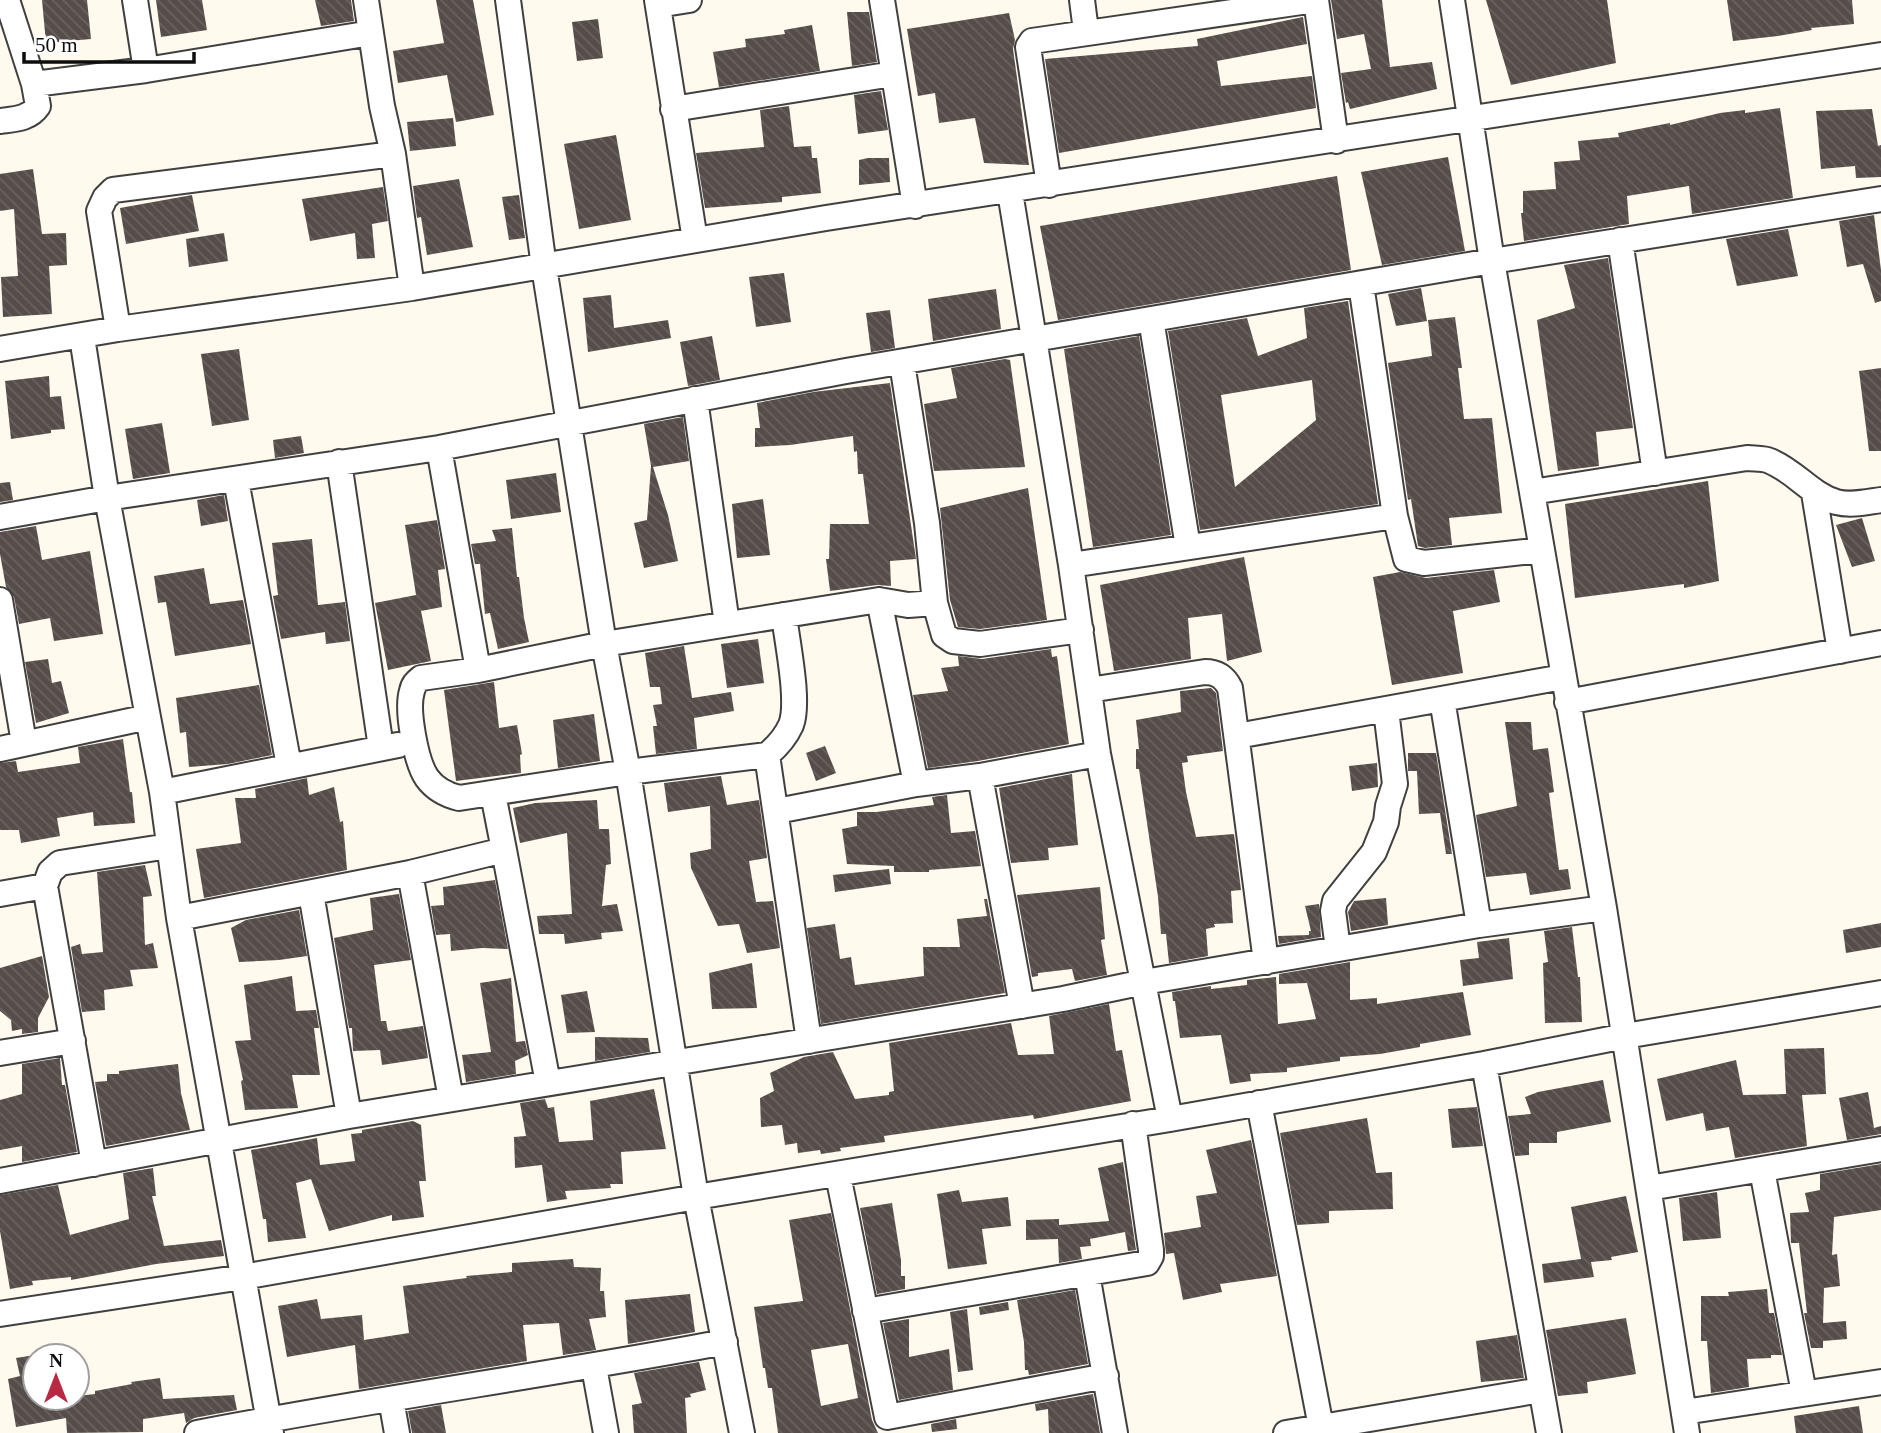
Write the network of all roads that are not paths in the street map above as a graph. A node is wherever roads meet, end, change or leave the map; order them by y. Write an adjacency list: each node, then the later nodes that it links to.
1 (135, 0): 14 (street)
2 (366, 0): 12 (street)
3 (508, 0): 29 (street)
4 (689, 0): 9 (street)
5 (881, 0): 15 (street)
6 (1082, 0): 11 (street)
7 (1315, 0): 11 (street); 20 (street)
8 (1452, 0): 18 (street)
9 (657, 3): 17 (street)
10 (6, 9): 16 (street)
11 (1086, 32): 22 (street)
12 (371, 33): 14 (street); 21 (street)
13 (1881, 55): 18 (street)
14 (146, 69): 16 (street)
15 (894, 74): 17 (street); 25 (street)
16 (34, 84): 19 (street)
17 (673, 109): 26 (street)
18 (1471, 119): 20 (street); 28 (street)
19 (0, 121)
20 (1336, 141): 22 (street)
21 (393, 154): 31 (street); 33 (street)
22 (1049, 185): 23 (street)
23 (1010, 192): 25 (street); 35 (street)
24 (1881, 199): 27 (street)
25 (915, 206): 26 (street)
26 (695, 240): 29 (street)
27 (1620, 240): 28 (street); 42 (street)
28 (1492, 261): 30 (street); 44 (street)
29 (544, 267): 31 (street); 39 (street)
30 (1361, 284): 32 (street); 48 (street)
31 (412, 288): 33 (street)
32 (1150, 319): 35 (street); 50 (street)
33 (118, 330): 34 (street)
34 (82, 337): 36 (street); 46 (street)
35 (1035, 340): 37 (street); 52 (street)
36 (0, 349)
37 (902, 363): 38 (street); 55 (street)
38 (695, 399): 39 (street); 57 (street)
39 (569, 424): 40 (street); 60 (street)
40 (439, 448): 41 (street); 62 (street)
41 (339, 462): 43 (street); 72 (street)
42 (1655, 473): 44 (street); 45 (street)
43 (236, 480): 46 (street); 76 (street)
44 (1532, 492): 51 (street)
45 (1814, 493): 47 (street); 61 (street)
46 (107, 498): 49 (street); 68 (street)
47 (1881, 500)
48 (1395, 516): 50 (street); 51 (street)
49 (0, 517)
50 (1188, 547): 52 (street)
51 (1542, 550): 63 (street)
52 (1071, 565): 58 (street)
53 (0, 600): 71 (street)
54 (879, 600): 55 (street); 56 (street); 79 (street)
55 (934, 603): 58 (street)
56 (784, 615): 57 (street); 75 (street)
57 (727, 624): 60 (street)
58 (1081, 630): 64 (street)
59 (1881, 643): 61 (street)
60 (604, 644): 62 (street); 77 (street)
61 (1840, 651): 66 (street)
62 (478, 670): 70 (street)
63 (1563, 677): 65 (street); 66 (street)
64 (1089, 690): 69 (street); 74 (street)
65 (1442, 699): 67 (street); 91 (street)
66 (1566, 702): 89 (street)
67 (1386, 710): 69 (street); 92 (street)
68 (148, 717): 71 (street); 80 (street)
69 (1237, 736): 93 (street)
70 (415, 742): 72 (street); 81 (street)
71 (24, 743): 73 (street)
72 (381, 748): 76 (street)
73 (0, 749)
74 (1098, 754): 78 (street); 94 (street)
75 (767, 755): 77 (street); 82 (street)
76 (289, 766): 80 (street)
77 (628, 772): 81 (street); 101 (street)
78 (980, 776): 79 (street); 96 (street)
79 (916, 784): 82 (street)
80 (162, 792): 83 (street)
81 (493, 794): 84 (street)
82 (777, 811): 99 (street)
83 (169, 846): 86 (street); 90 (street)
84 (504, 850): 85 (street); 103 (street)
85 (410, 873): 87 (street); 104 (street)
86 (45, 886): 88 (street); 98 (street)
87 (311, 893): 90 (street); 106 (street)
88 (0, 894)
89 (1604, 908): 91 (street); 97 (street)
90 (179, 918): 109 (street)
91 (1479, 925): 92 (street)
92 (1338, 949): 93 (street)
93 (1266, 962): 94 (street)
94 (1144, 982): 96 (street); 107 (street)
95 (1881, 993): 97 (street)
96 (1022, 1006): 99 (street)
97 (1625, 1036): 102 (street); 115 (street)
98 (73, 1041): 100 (street); 111 (street)
99 (809, 1041): 101 (street)
100 (0, 1054)
101 (676, 1063): 103 (street); 116 (street)
102 (1484, 1064): 105 (street); 125 (street)
103 (548, 1083): 104 (street)
104 (451, 1099): 106 (street)
105 (1259, 1103): 107 (street); 131 (street)
106 (349, 1116): 109 (street)
107 (1170, 1119): 108 (street)
108 (1133, 1124): 113 (street); 117 (street)
109 (219, 1141): 111 (street); 118 (street)
110 (1881, 1149): 112 (street)
111 (94, 1164): 114 (street)
112 (1762, 1170): 115 (street); 126 (street)
113 (838, 1175): 116 (street); 119 (street)
114 (0, 1181)
115 (1649, 1188): 128 (street)
116 (696, 1197): 118 (street); 121 (street)
117 (1087, 1274): 119 (street); 123 (street)
118 (243, 1277): 120 (street); 130 (street)
119 (865, 1311): 129 (street)
120 (0, 1314)
121 (725, 1342): 122 (street); 135 (street)
122 (594, 1367): 127 (street); 134 (street)
123 (1106, 1376): 129 (street); 136 (street)
124 (1881, 1382): 126 (street)
125 (1541, 1390): 131 (street); 138 (street)
126 (1804, 1393): 128 (street)
127 (391, 1399): 130 (street); 133 (street)
128 (1686, 1422)
129 (888, 1425)
130 (270, 1426): 132 (street)
131 (1321, 1427): 137 (street)
132 (197, 1433)
133 (397, 1433)
134 (606, 1433)
135 (742, 1433)
136 (1115, 1433)
137 (1286, 1433)
138 (1549, 1433)

